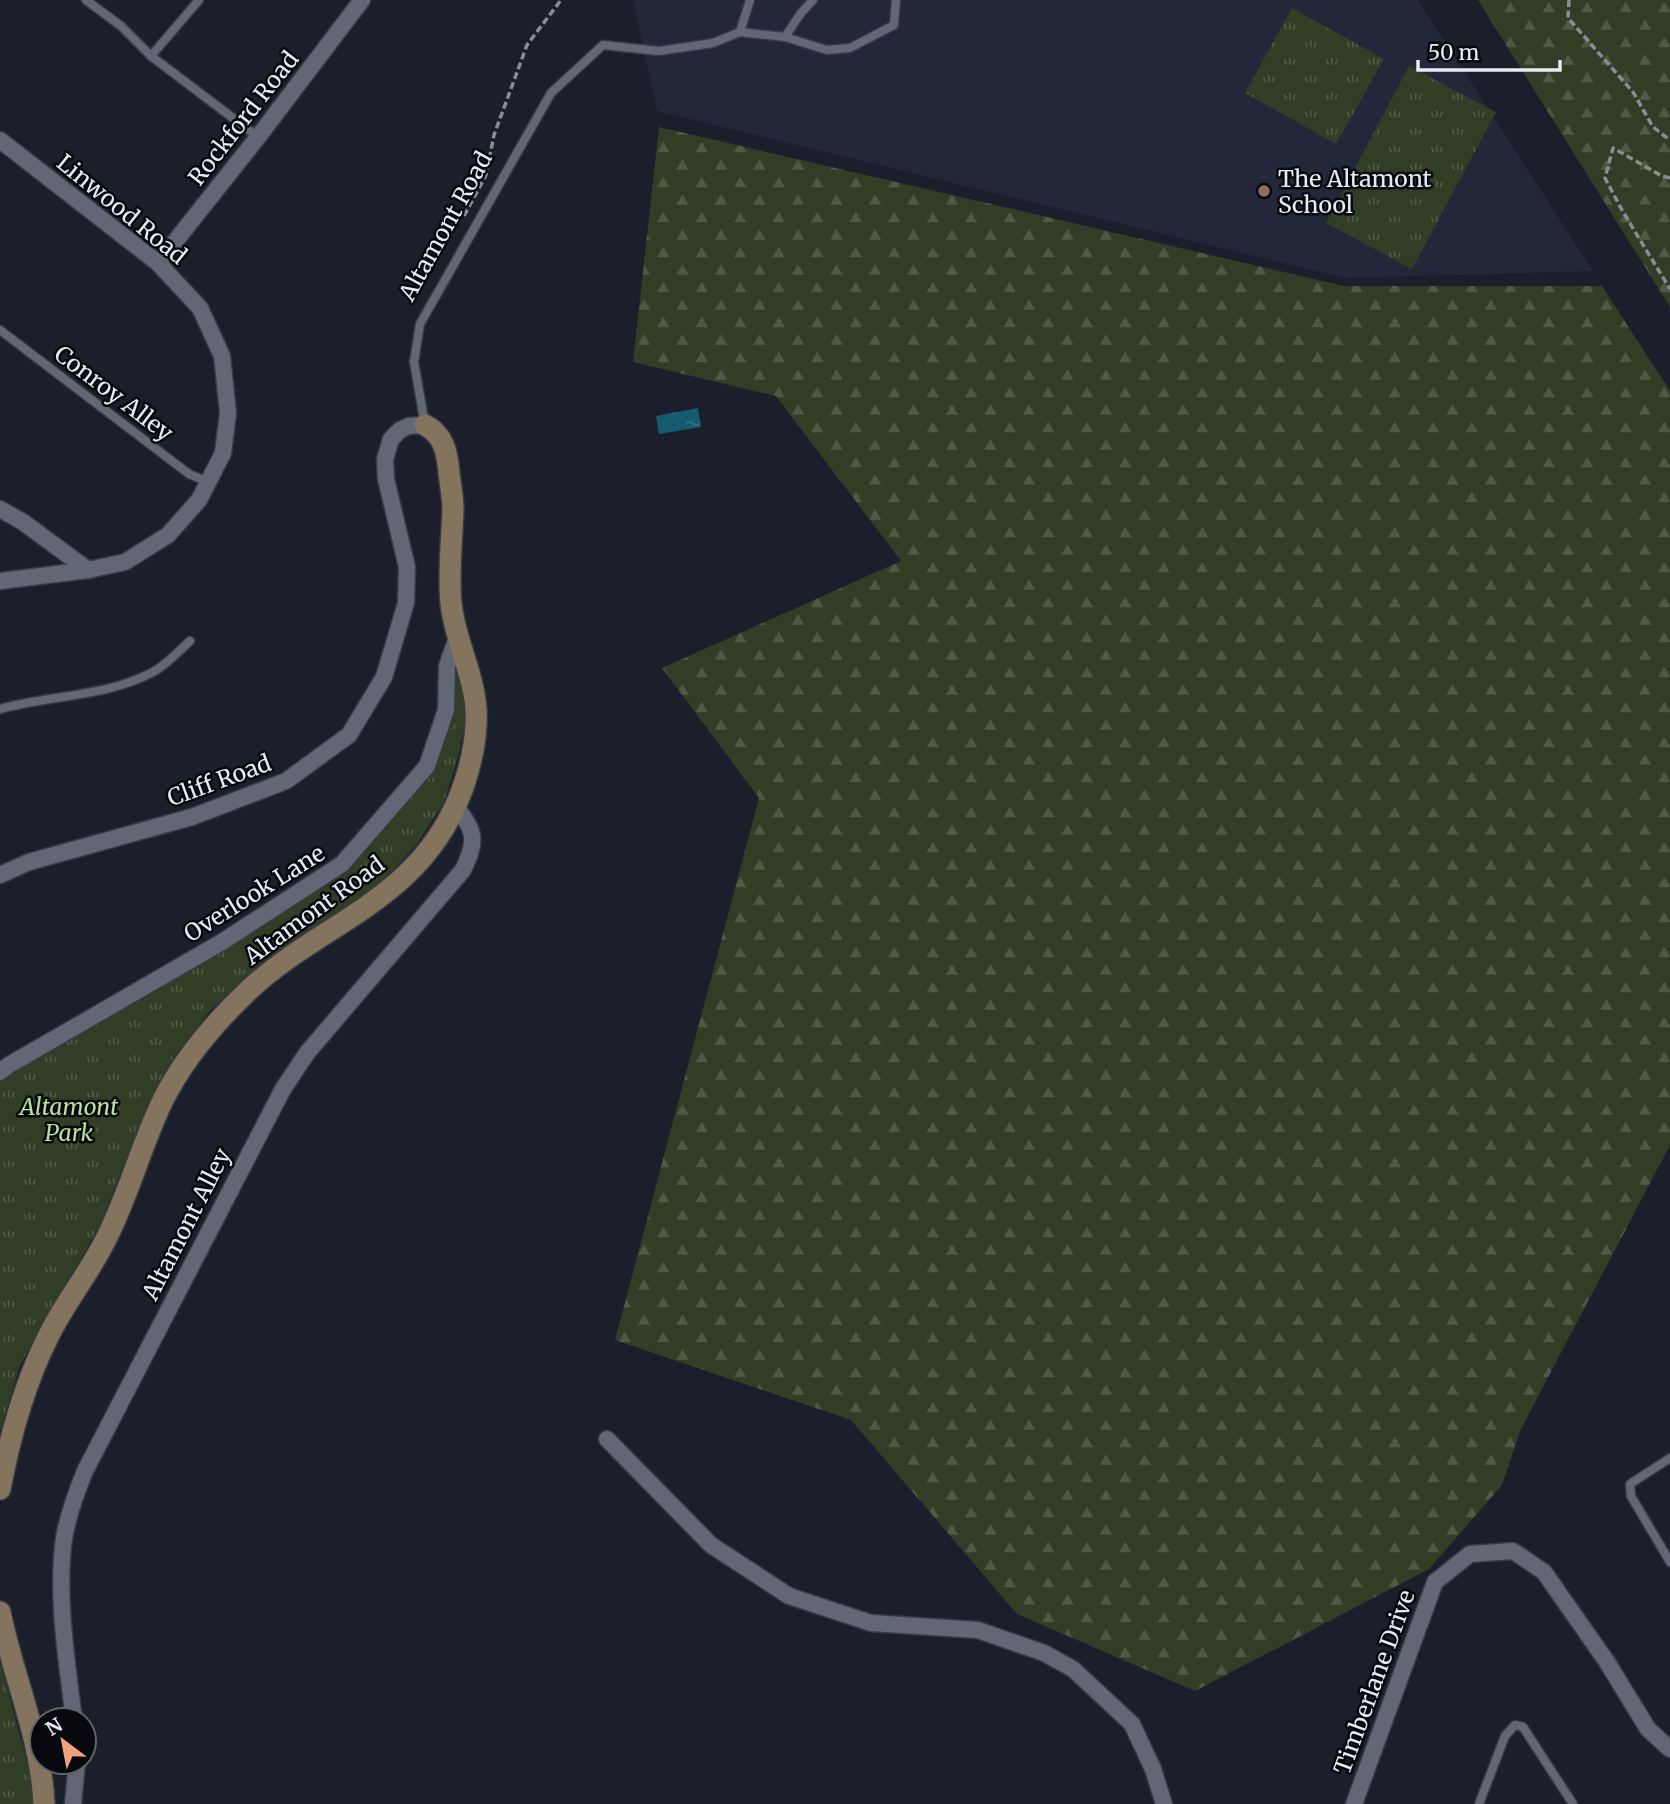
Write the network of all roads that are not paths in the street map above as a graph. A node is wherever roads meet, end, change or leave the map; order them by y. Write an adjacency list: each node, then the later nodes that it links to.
1 (86, 0): 9 (lane)
2 (199, 0): 9 (lane)
3 (362, 0): 10 (street, Rockford Road)
4 (750, 0): 7 (lane)
5 (813, 0): 8 (lane)
6 (896, 0): 8 (lane)
7 (740, 32): 8 (lane); 14 (lane, Altamont Road)
8 (785, 37)
9 (151, 56): 10 (lane)
10 (258, 137): 12 (street, Rockford Road)
11 (0, 140): 12 (street, Linwood Road)
12 (158, 263): 15 (street, Linwood Road)
13 (0, 330): 15 (lane, Conroy Alley)
14 (425, 425): 19 (street, Altamont Road); 23 (street, Cliff Road)
15 (208, 482): 17 (street, Linwood Road)
16 (0, 509): 17 (street)
17 (88, 570): 18 (street, Linwood Road)
18 (0, 581)
19 (457, 638): 22 (street, Altamont Road); 24 (street, Overlook Lane)
20 (190, 641): 21 (lane)
21 (0, 709)
22 (456, 806): 27 (street, Altamont Road); 30 (street, Altamont Alley)
23 (0, 875)
24 (0, 1072)
25 (607, 1439): 35 (street)
26 (1670, 1458): 28 (lane)
27 (0, 1489)
28 (1670, 1562)
29 (0, 1612): 33 (street)
30 (73, 1706)
31 (1670, 1749): 36 (street, Timberlane Drive)
32 (76, 1776): 34 (street)
33 (44, 1804)
34 (73, 1804)
35 (1164, 1804)
36 (1354, 1804)
37 (1479, 1804): 38 (lane)
38 (1573, 1804)

